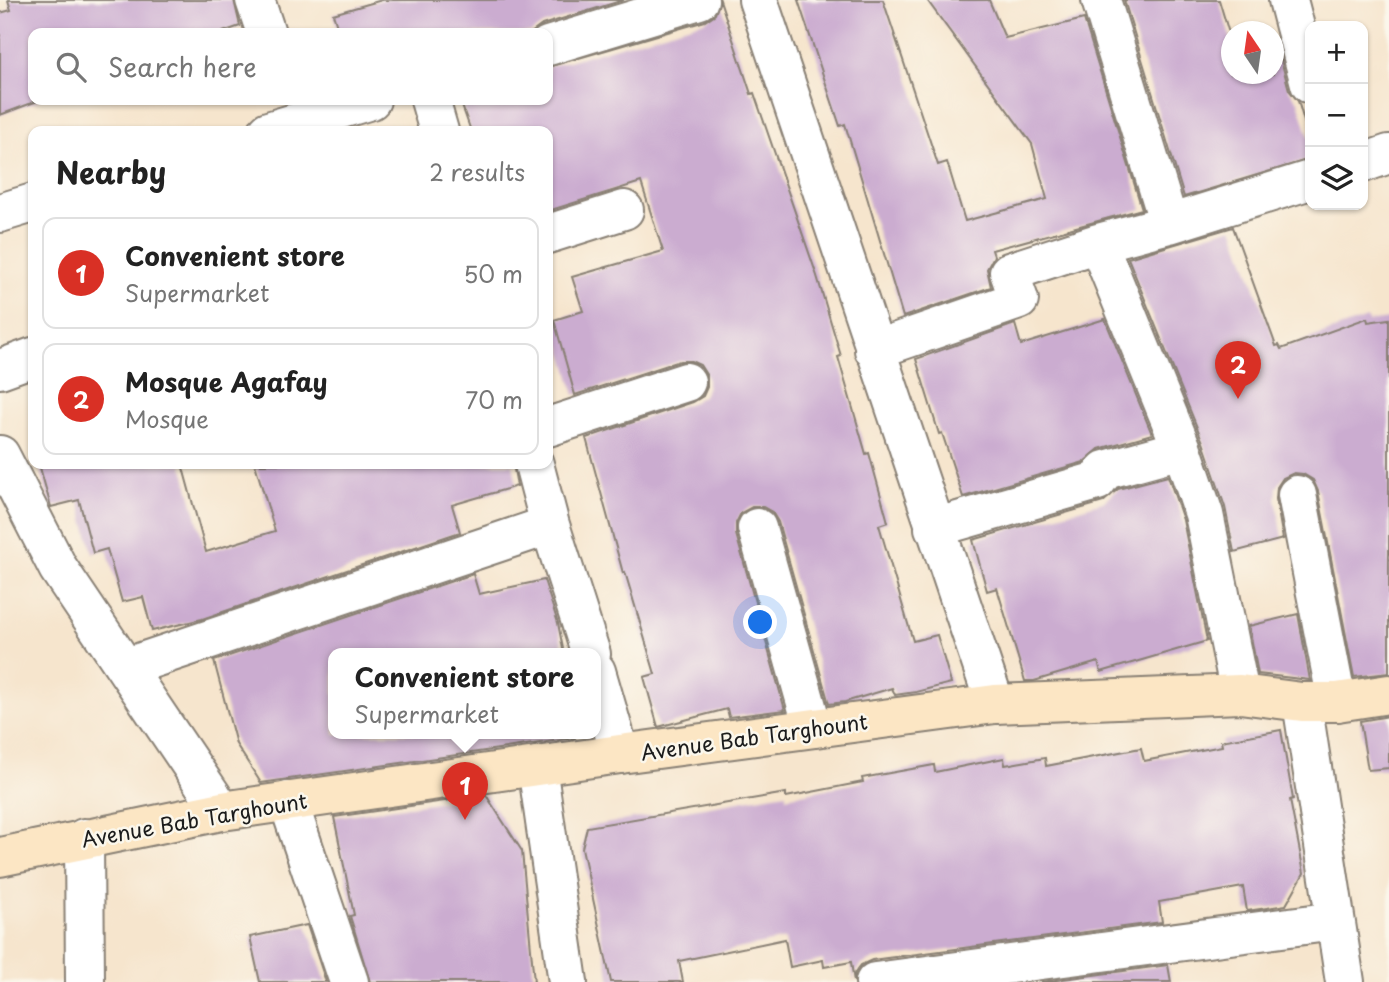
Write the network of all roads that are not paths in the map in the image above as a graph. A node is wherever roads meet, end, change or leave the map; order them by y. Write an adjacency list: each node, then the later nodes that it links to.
1 (255, 0): 6 (street)
2 (699, 0): 7 (street)
3 (758, 0): 22 (street)
4 (1101, 0): 19 (street)
5 (1288, 0): 8 (street)
6 (263, 28)
7 (553, 44)
8 (1305, 65)
9 (347, 105): 11 (street)
10 (431, 105): 12 (street)
11 (283, 118)
12 (438, 126)
13 (1389, 154): 14 (street)
14 (1368, 161)
15 (1305, 182): 19 (street)
16 (28, 205): 18 (street)
17 (624, 210): 20 (street)
18 (0, 213)
19 (1169, 224): 21 (street)
20 (553, 232)
21 (1098, 243): 22 (street); 27 (street)
22 (874, 350): 33 (street)
23 (28, 359): 24 (street)
24 (0, 369)
25 (686, 382): 26 (street)
26 (553, 425)
27 (1182, 449): 33 (street); 37 (street)
28 (0, 455): 35 (street)
29 (535, 469): 31 (street)
30 (1297, 495): 39 (street)
31 (550, 525): 34 (street); 35 (street)
32 (757, 528): 41 (street)
33 (934, 528): 40 (street)
34 (589, 648)
35 (127, 667): 45 (street)
36 (601, 688): 42 (street)
37 (1240, 694): 39 (street, Avenue Bab Targhount); 40 (street, Avenue Bab Targhount)
38 (1389, 694): 39 (street, Avenue Bab Targhount)
39 (1319, 702): 48 (street)
40 (995, 704): 41 (street, Avenue Bab Targhount)
41 (813, 728): 42 (street, Avenue Bab Targhount)
42 (620, 754): 43 (street, Avenue Bab Targhount)
43 (537, 766): 44 (street, Avenue Bab Targhount); 51 (street)
44 (288, 802): 45 (street, Avenue Bab Targhount); 50 (street)
45 (222, 811): 46 (street, Avenue Bab Targhount)
46 (84, 838): 47 (street, Avenue Bab Targhount); 49 (street)
47 (0, 857)
48 (1335, 921): 52 (street); 53 (street)
49 (85, 982)
50 (349, 982)
51 (568, 982)
52 (875, 982)
53 (1345, 982)

